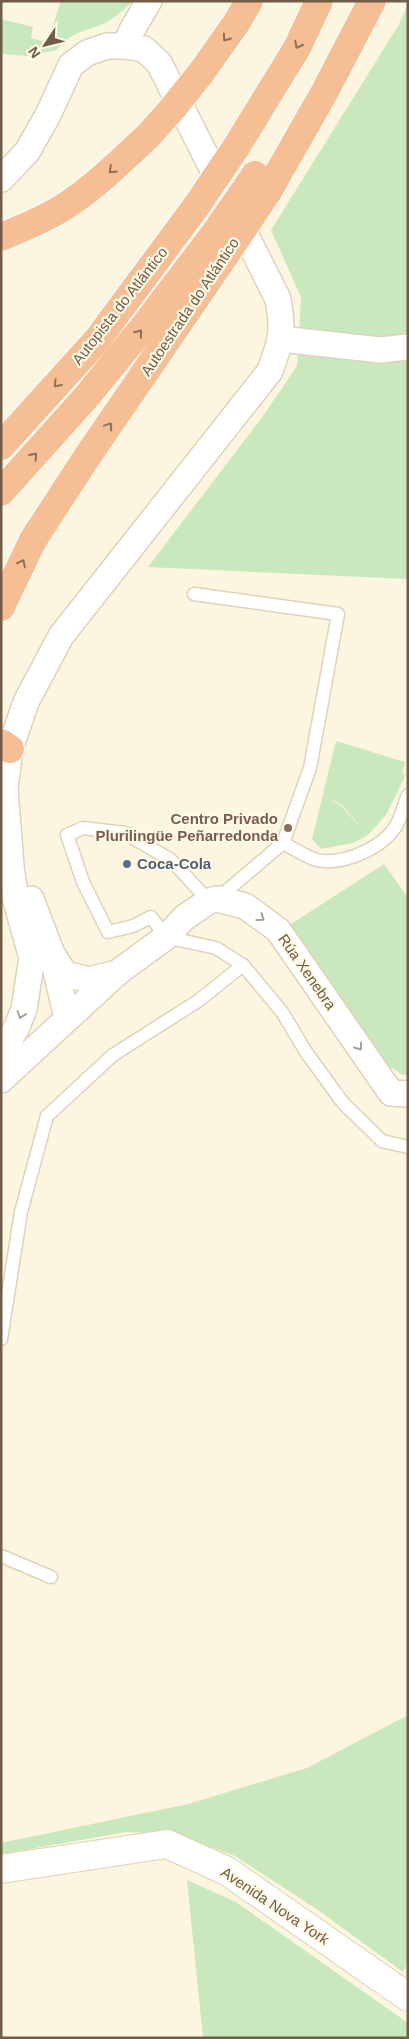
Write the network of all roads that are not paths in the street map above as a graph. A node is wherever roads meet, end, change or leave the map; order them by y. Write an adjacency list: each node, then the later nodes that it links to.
1 (149, 1): 6 (street)
2 (249, 1): 9 (highway, one-way to 9, bridge)
3 (319, 1): 13 (highway, Autopista do Atlántico, one-way to 13, bridge)
4 (354, 1): 8 (highway)
5 (372, 1): 8 (highway, Autoestrada do Atlántico)
6 (126, 46): 7 (street); 11 (street)
7 (1, 179)
8 (261, 184): 10 (highway, Autoestrada do Atlántico, bridge)
9 (1, 237)
10 (221, 244): 14 (highway, one-way to 10); 16 (highway, Autoestrada do Atlántico, one-way to 10)
11 (281, 339): 12 (street); 17 (street)
12 (408, 347)
13 (1, 446)
14 (1, 492)
15 (194, 594): 19 (lane)
16 (1, 607)
17 (5, 746): 22 (street)
18 (408, 795): 19 (lane)
19 (283, 843): 20 (lane)
20 (213, 900): 21 (street); 21 (lane); 28 (street, Rúa Xenebra, one-way to 28)
21 (166, 937): 23 (lane); 24 (street)
22 (42, 956): 24 (street); 25 (street); 26 (street, one-way to 26)
23 (243, 964): 29 (lane); 30 (lane)
24 (118, 973): 25 (street)
25 (67, 1018): 26 (street); 27 (street)
26 (2, 1051)
27 (1, 1080)
28 (408, 1094)
29 (408, 1147)
30 (1, 1339)
31 (1, 1556): 32 (lane)
32 (51, 1577)
33 (42, 1863): 34 (main road); 35 (main road); 36 (main road, Avenida Nova York)
34 (1, 1869)
35 (1, 1879)
36 (408, 1997)

